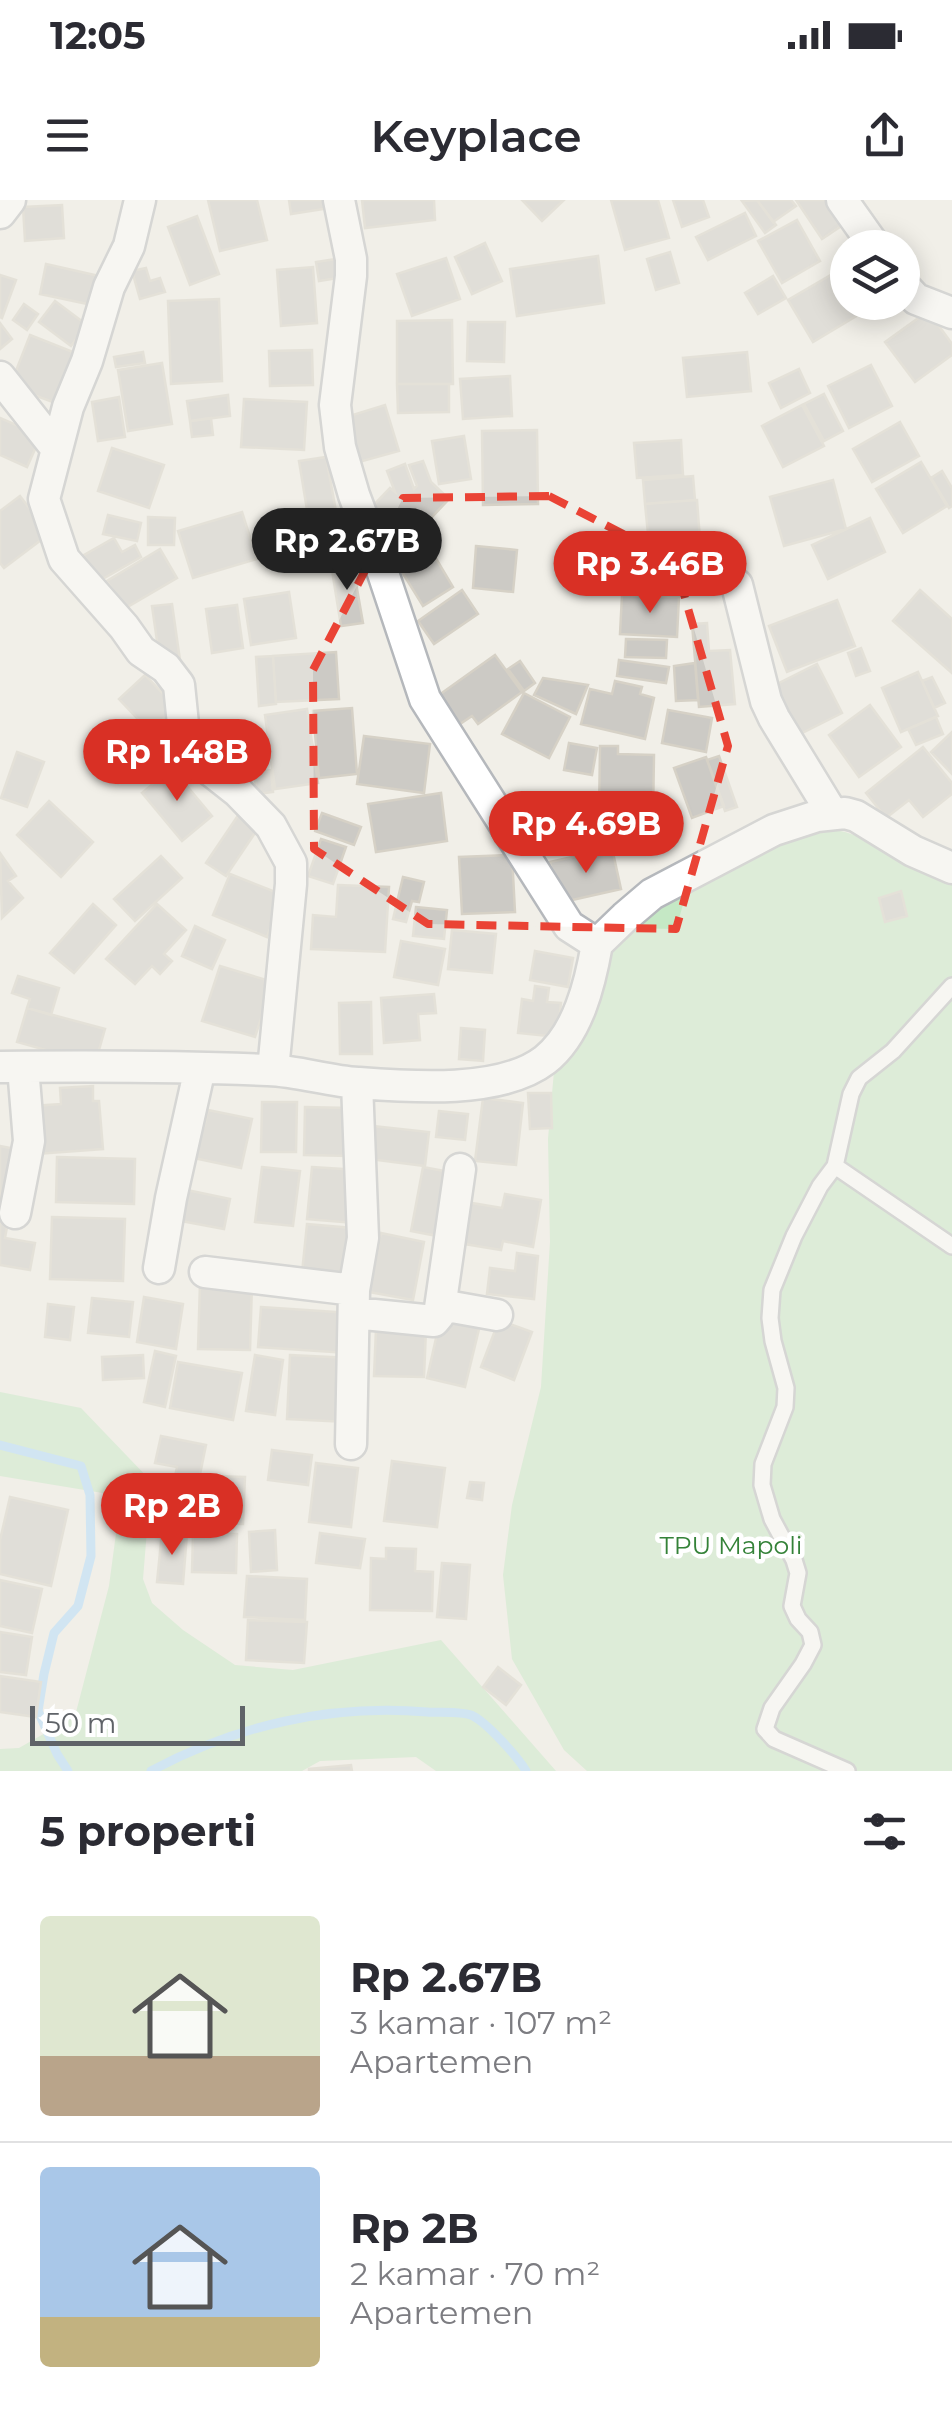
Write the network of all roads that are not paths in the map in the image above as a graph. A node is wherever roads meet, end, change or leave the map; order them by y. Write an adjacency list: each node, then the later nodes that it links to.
1 (10, 200): 5 (street)
2 (140, 200): 10 (street)
3 (339, 200): 14 (street)
4 (842, 200): 6 (street)
5 (0, 213)
6 (863, 230)
7 (920, 301): 8 (street)
8 (952, 313)
9 (0, 377): 10 (street)
10 (56, 448): 18 (street)
11 (737, 585): 12 (street)
12 (832, 813): 13 (street); 14 (street)
13 (952, 868)
14 (597, 944): 19 (street)
15 (952, 986): 20 (lane)
16 (11, 1067): 17 (street); 22 (street)
17 (200, 1068): 18 (street); 24 (street)
18 (273, 1070): 19 (street)
19 (357, 1083): 26 (street)
20 (835, 1166): 23 (lane); 30 (lane)
21 (460, 1169): 27 (street)
22 (15, 1213)
23 (952, 1246)
24 (159, 1268)
25 (205, 1272): 26 (street)
26 (354, 1301): 27 (street); 29 (street)
27 (441, 1305): 28 (street)
28 (496, 1315)
29 (351, 1444)
30 (847, 1771)

